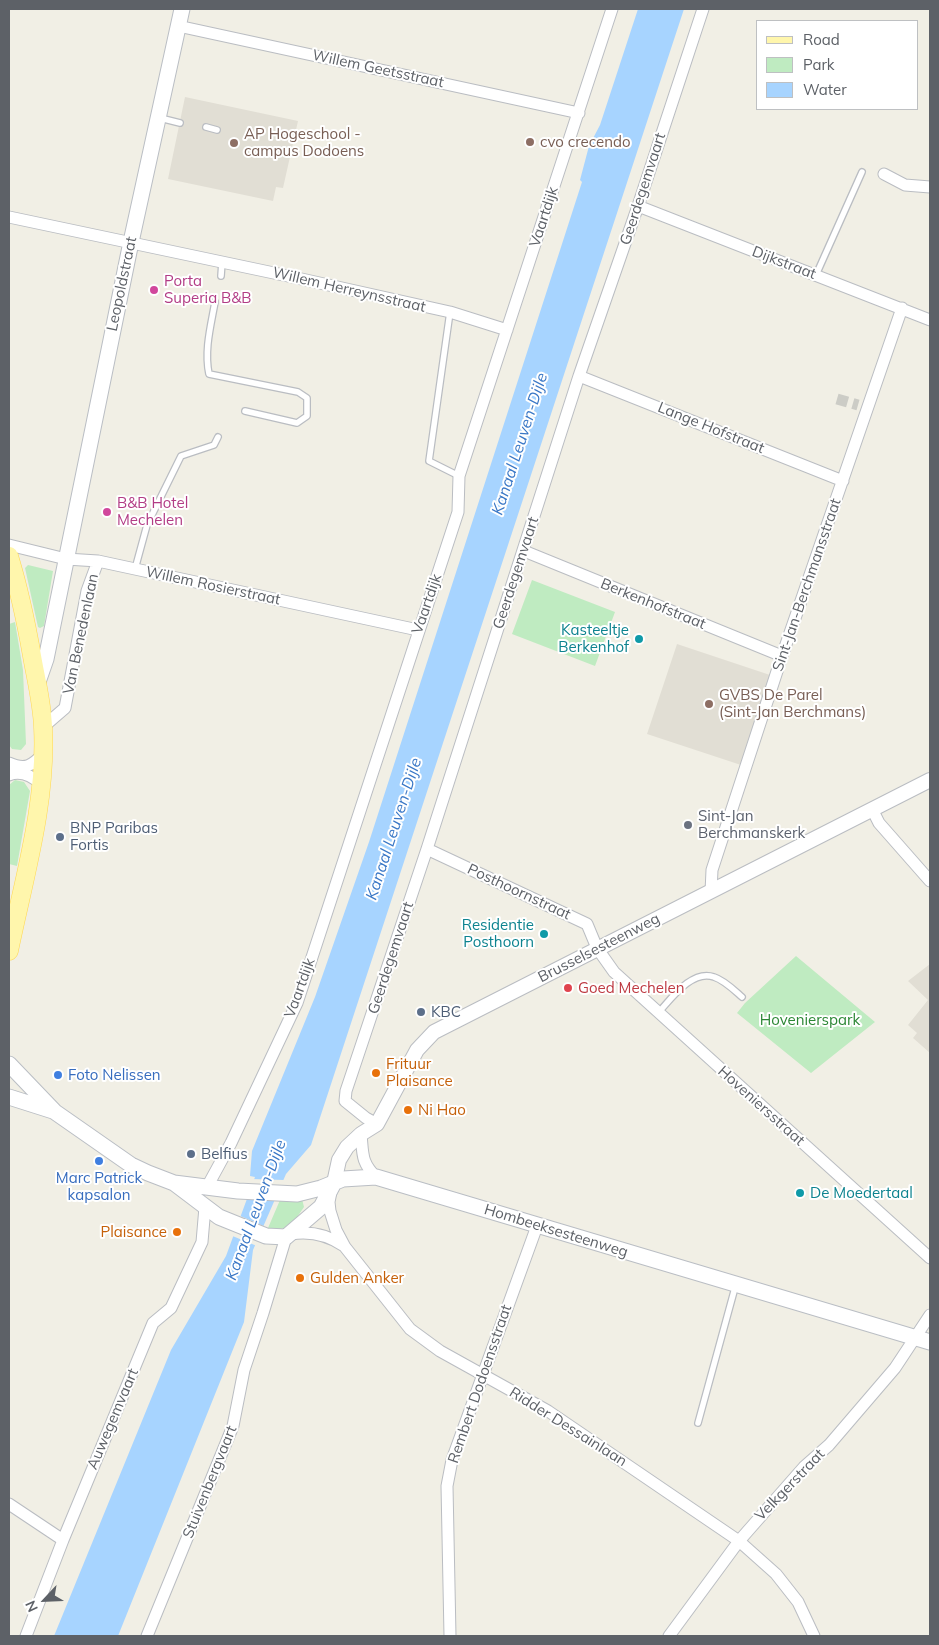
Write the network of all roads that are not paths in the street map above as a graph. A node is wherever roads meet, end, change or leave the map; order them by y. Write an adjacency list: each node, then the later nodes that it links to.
1 (182, 9): 4 (main road, Leopoldstraat)
2 (612, 9): 5 (street, Vaartdijk)
3 (703, 9): 13 (street, Geerdegemvaart)
4 (178, 26): 5 (street, Willem Geetsstraat); 6 (main road, Leopoldstraat)
5 (579, 113): 23 (street, Vaartdijk)
6 (158, 118): 7 (lane); 15 (main road, Leopoldstraat)
7 (180, 123)
8 (206, 127): 9 (lane)
9 (217, 130)
10 (862, 172): 17 (lane)
11 (884, 174): 12 (street)
12 (930, 187)
13 (638, 206): 17 (street, Dijkstraat); 24 (street, Geerdegemvaart)
14 (9, 217): 15 (street, Willem Herreynsstraat)
15 (131, 242): 16 (street, Willem Herreynsstraat); 32 (main road, Leopoldstraat)
16 (222, 262): 18 (lane); 21 (street, Willem Herreynsstraat)
17 (816, 275): 20 (street, Dijkstraat)
18 (221, 276)
19 (215, 302): 25 (lane)
20 (902, 308): 22 (street, Dijkstraat); 28 (street, Sint-Jan-Berchmansstraat)
21 (450, 312): 23 (street, Willem Herreynsstraat); 27 (lane)
22 (930, 320)
23 (508, 330): 27 (street, Vaartdijk)
24 (579, 376): 28 (street, Lange Hofstraat); 30 (street, Geerdegemvaart)
25 (244, 411)
26 (218, 437): 34 (lane)
27 (459, 476): 35 (street, Vaartdijk)
28 (843, 481): 36 (street, Sint-Jan-Berchmansstraat)
29 (9, 545): 32 (street, Willem Rosierstraat)
30 (524, 551): 36 (street, Berkenhofstraat); 45 (street, Geerdegemvaart)
31 (9, 556): 37 (main road, Van Benedenlaan)
32 (66, 559): 33 (street, Willem Rosierstraat); 37 (main road, Van Benedenlaan)
33 (98, 561): 34 (street, Willem Rosierstraat); 38 (street, Van Benedenlaan)
34 (134, 569): 35 (street, Willem Rosierstraat)
35 (418, 630): 60 (street, Vaartdijk)
36 (782, 656): 47 (street, Sint-Jan-Berchmansstraat)
37 (38, 682): 38 (main road, Van Benedenlaan)
38 (43, 727): 39 (main road, Van Benedenlaan)
39 (43, 754): 40 (street); 43 (main road, Van Benedenlaan)
40 (9, 763)
41 (9, 775): 43 (street)
42 (930, 780): 44 (street, Brusselsesteenweg)
43 (41, 784): 49 (main road, Van Benedenlaan)
44 (872, 809): 46 (street); 47 (street, Brusselsesteenweg)
45 (427, 849): 48 (street, Posthoornstraat); 55 (street, Geerdegemvaart)
46 (930, 881)
47 (711, 892): 48 (street, Brusselsesteenweg)
48 (597, 948): 51 (street, Hoveniersstraat); 55 (street, Brusselsesteenweg)
49 (9, 951)
50 (742, 997): 51 (lane)
51 (658, 1012): 65 (street, Hoveniersstraat)
52 (9, 1064): 54 (main road)
53 (9, 1098): 54 (main road)
54 (55, 1112): 58 (main road)
55 (377, 1124): 56 (street, Brusselsesteenweg)
56 (361, 1134): 57 (street); 59 (street, Brusselsesteenweg)
57 (376, 1177): 59 (main road, Hombeeksesteenweg); 62 (main road, Hombeeksesteenweg)
58 (174, 1183): 60 (main road, Hombeeksesteenweg); 61 (main road)
59 (334, 1183): 60 (main road, Hombeeksesteenweg); 63 (main road); 64 (street, Ridder Dessainlaan)
60 (207, 1187)
61 (205, 1207): 63 (main road); 73 (street, Auwegemvaart)
62 (537, 1226): 66 (main road, Hombeeksesteenweg); 70 (street, Rembert Dodoensstraat)
63 (288, 1235): 64 (street); 76 (street, Stuivenbergvaart)
64 (345, 1247): 70 (street, Ridder Dessainlaan)
65 (930, 1258)
66 (736, 1284): 68 (main road, Hombeeksesteenweg); 71 (lane)
67 (930, 1315): 68 (street, Velkgerstraat)
68 (916, 1337): 69 (main road, Hombeeksesteenweg); 74 (street, Velkgerstraat)
69 (930, 1342)
70 (482, 1375): 74 (street, Ridder Dessainlaan); 77 (street, Rembert Dodoensstraat)
71 (698, 1423)
72 (9, 1504): 73 (street)
73 (63, 1540): 75 (street, Auwegemvaart)
74 (739, 1541): 78 (street, Velkgerstraat); 79 (street, Ridder Dessainlaan)
75 (26, 1636)
76 (147, 1636)
77 (450, 1636)
78 (669, 1636)
79 (814, 1636)

